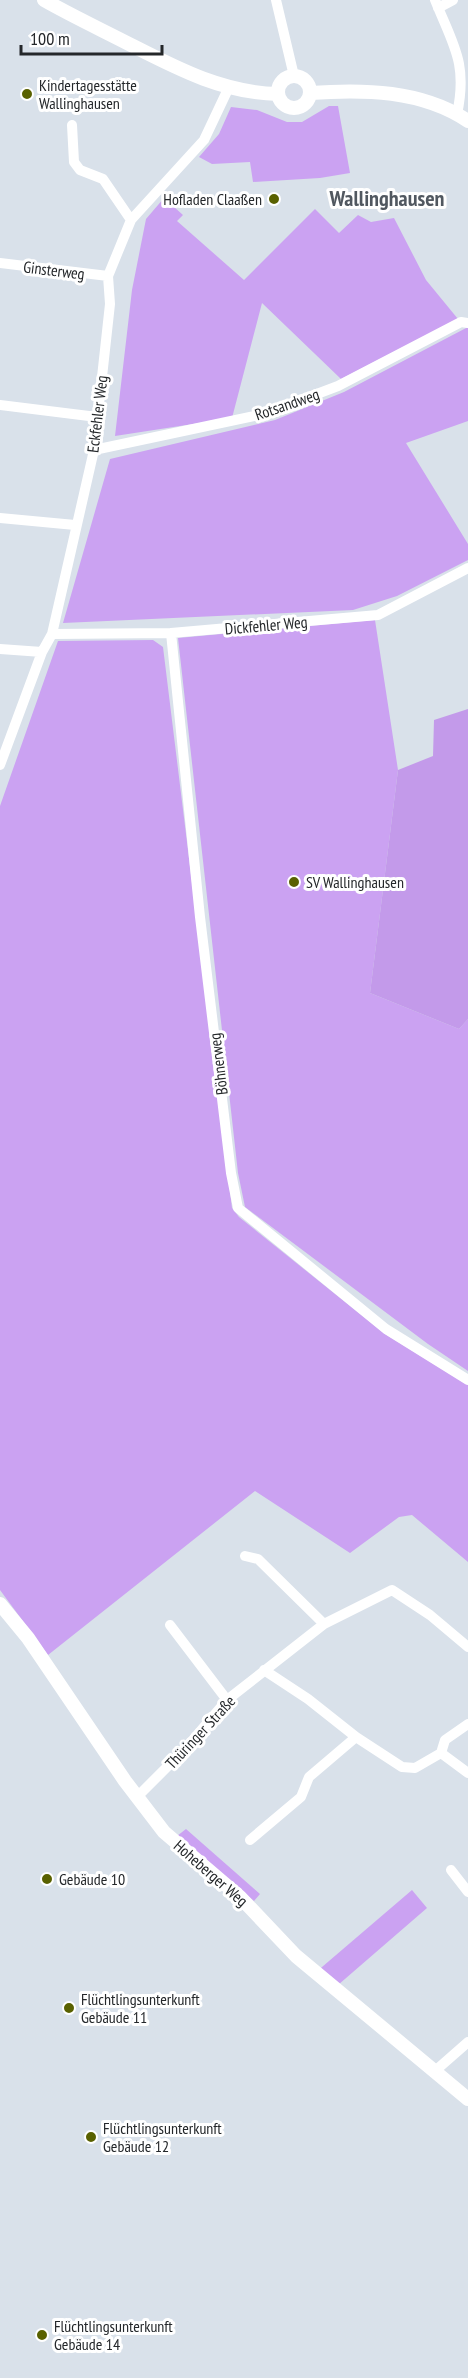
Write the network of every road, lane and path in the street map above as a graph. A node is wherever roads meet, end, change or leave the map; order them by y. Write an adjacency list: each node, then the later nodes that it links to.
1 (44, 0): 6 (street)
2 (276, 0): 5 (street)
3 (453, 0): 4 (street)
4 (436, 4): 9 (street)
5 (294, 76): 7 (street); 8 (street)
6 (229, 87): 8 (street); 11 (street, Eckfehler Weg)
7 (310, 93): 8 (street); 9 (street)
8 (278, 94)
9 (462, 118)
10 (72, 124): 11 (street)
11 (131, 220): 13 (street, Eckfehler Weg)
12 (0, 263): 13 (street, Ginsterweg)
13 (108, 276): 16 (street, Eckfehler Weg)
14 (468, 323): 17 (street, Rotsandweg)
15 (0, 405): 16 (street)
16 (97, 417): 17 (street, Eckfehler Weg)
17 (94, 450): 19 (street, Eckfehler Weg)
18 (0, 518): 19 (street)
19 (75, 525): 22 (street, Eckfehler Weg)
20 (468, 568): 21 (street, Dickfehler Weg)
21 (171, 633): 22 (street, Dickfehler Weg); 27 (street, Böhnerweg)
22 (52, 634): 24 (street, Eckfehler Weg)
23 (0, 649): 24 (street)
24 (42, 652): 25 (street, Eckfehler Weg)
25 (2, 753): 26 (street, Eckfehler Weg)
26 (0, 765)
27 (468, 1380)
28 (245, 1556): 30 (street)
29 (0, 1604): 39 (street, Hoheberger Weg)
30 (324, 1624): 32 (street, Thüringer Straße); 33 (street, Thüringer Straße)
31 (171, 1625): 34 (street)
32 (468, 1647)
33 (264, 1670): 34 (street, Thüringer Straße); 36 (street)
34 (227, 1700): 39 (street, Thüringer Straße)
35 (468, 1724): 37 (street)
36 (356, 1737): 37 (street); 40 (street)
37 (441, 1753): 38 (street)
38 (468, 1773)
39 (137, 1797): 44 (street, Hoheberger Weg)
40 (250, 1840)
41 (451, 1870): 42 (street)
42 (468, 1892)
43 (468, 2042): 44 (street)
44 (435, 2072): 45 (street, Hoheberger Weg)
45 (468, 2099)

